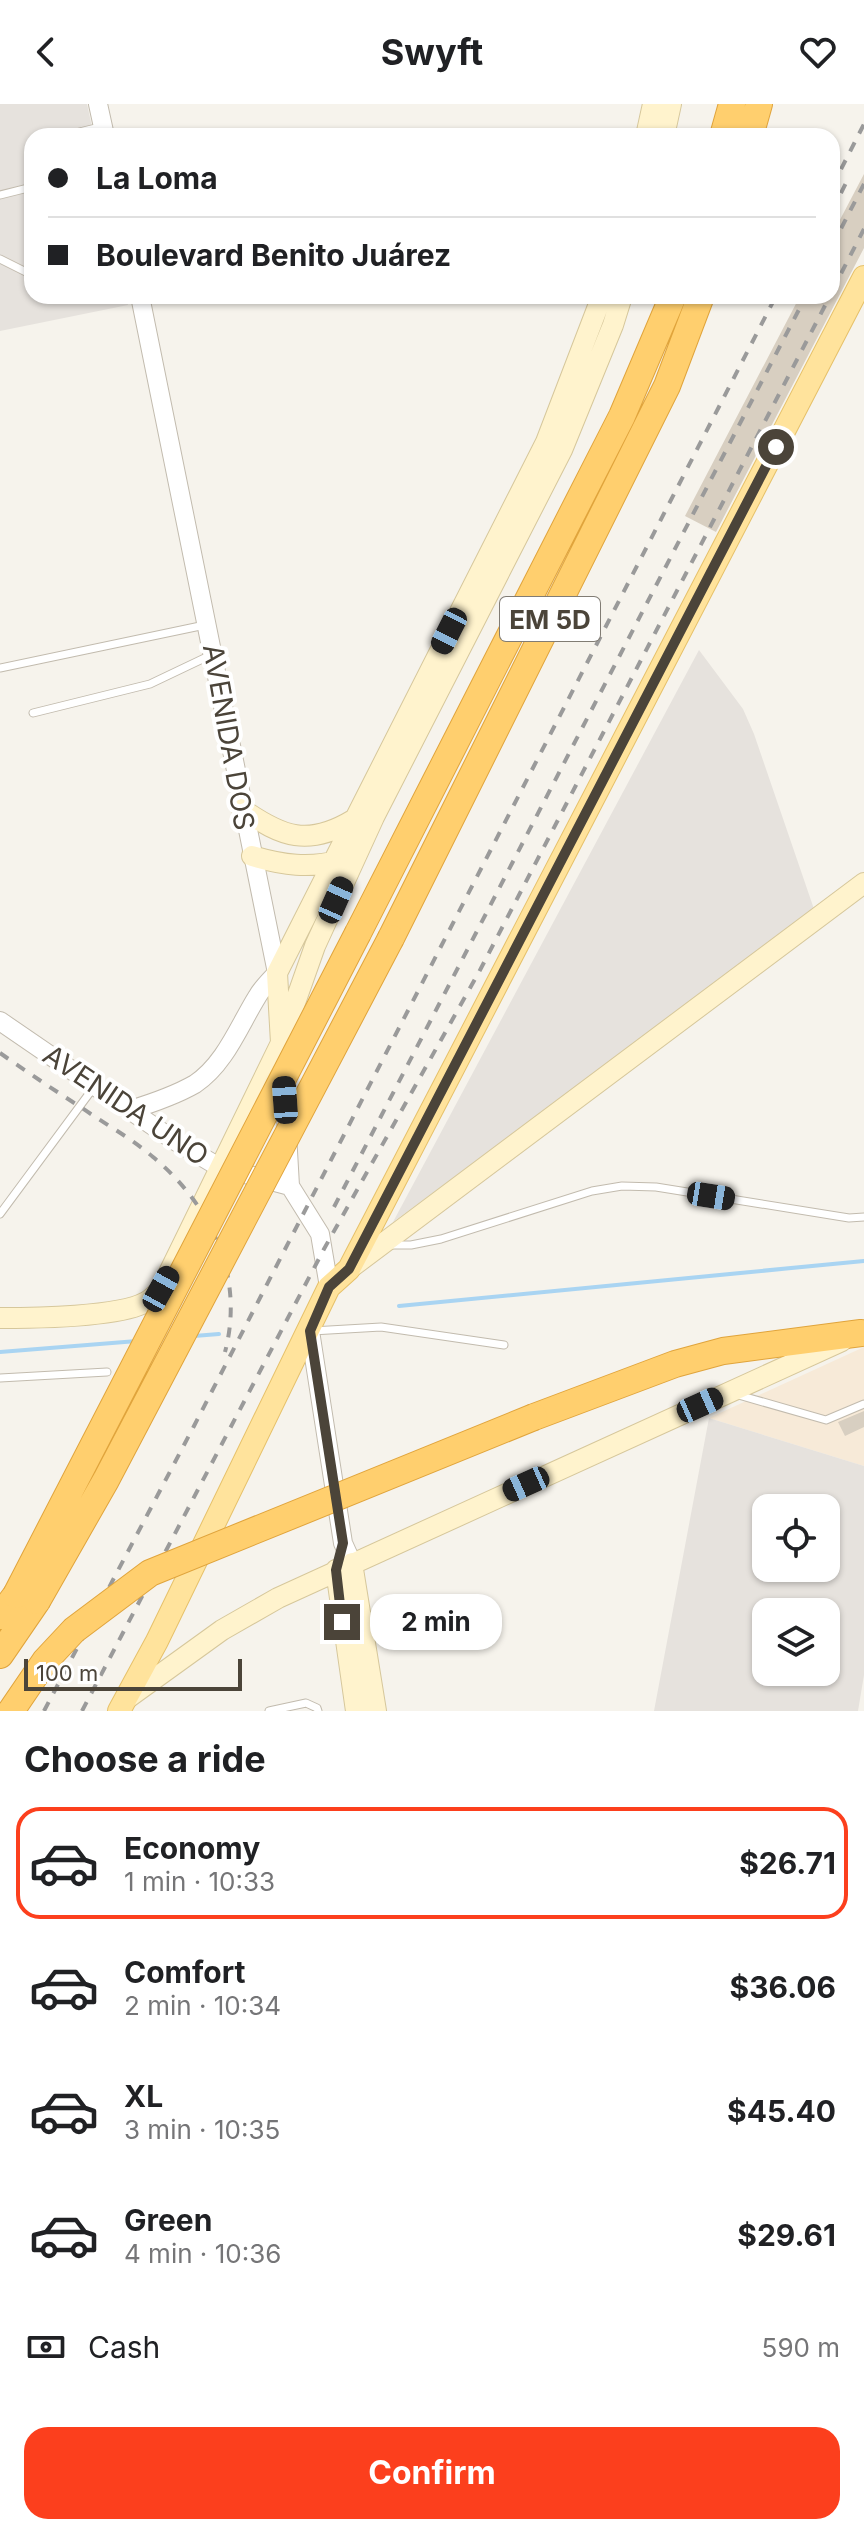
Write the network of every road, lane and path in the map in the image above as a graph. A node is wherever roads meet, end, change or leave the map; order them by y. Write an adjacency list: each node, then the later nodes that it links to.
1 (98, 104): 6 (street)
2 (653, 104): 7 (main road)
3 (671, 104): 8 (main road)
4 (732, 104): 9 (highway)
5 (759, 104): 10 (highway)
6 (103, 128)
7 (648, 128)
8 (666, 128)
9 (725, 128)
10 (752, 128)
11 (24, 189): 12 (lane)
12 (0, 195)
13 (0, 259): 14 (lane)
14 (24, 271)
15 (864, 277): 41 (main road)
16 (142, 304): 21 (street, AVENIDA DOS)
17 (599, 304): 26 (main road)
18 (620, 304): 27 (main road)
19 (670, 304): 52 (highway, EM 5D, bridge)
20 (698, 304): 52 (highway, EM 5D, bridge)
21 (208, 624): 22 (street, AVENIDA DOS); 23 (lane)
22 (214, 653): 24 (lane); 25 (street, AVENIDA DOS)
23 (0, 668)
24 (33, 713)
25 (242, 809): 26 (main road); 28 (street, AVENIDA DOS)
26 (353, 820): 29 (main road)
27 (356, 855): 29 (main road); 33 (main road)
28 (252, 856): 29 (main road); 31 (street, AVENIDA DOS)
29 (335, 862): 31 (main road)
30 (862, 884): 40 (main road)
31 (277, 973): 33 (main road, AVENIDA DOS); 35 (street)
32 (0, 1021): 34 (street, AVENIDA UNO)
33 (281, 1043): 36 (main road, AVENIDA DOS); 37 (street)
34 (95, 1085): 35 (street, AVENIDA UNO); 38 (lane)
35 (130, 1110): 36 (street, AVENIDA UNO)
36 (219, 1167): 37 (street, AVENIDA UNO); 43 (main road, AVENIDA DOS)
37 (290, 1186): 42 (street)
38 (0, 1214)
39 (864, 1217): 40 (lane)
40 (380, 1246): 41 (main road)
41 (349, 1269): 42 (main road)
42 (329, 1287): 44 (main road)
43 (0, 1318)
44 (310, 1331): 46 (lane); 51 (street); 55 (main road)
45 (862, 1332): 49 (main road); 56 (highway, bridge)
46 (504, 1345)
47 (107, 1372): 48 (lane)
48 (0, 1378)
49 (729, 1392): 50 (lane); 51 (main road)
50 (864, 1404)
51 (344, 1567): 55 (main road); 59 (main road); 60 (main road)
52 (27, 1598): 53 (highway, EM 5D); 54 (highway, EM 5D)
53 (0, 1616)
54 (0, 1655)
55 (121, 1706)
56 (11, 1711)
57 (269, 1711): 58 (lane)
58 (318, 1711)
59 (356, 1711)
60 (376, 1711)

